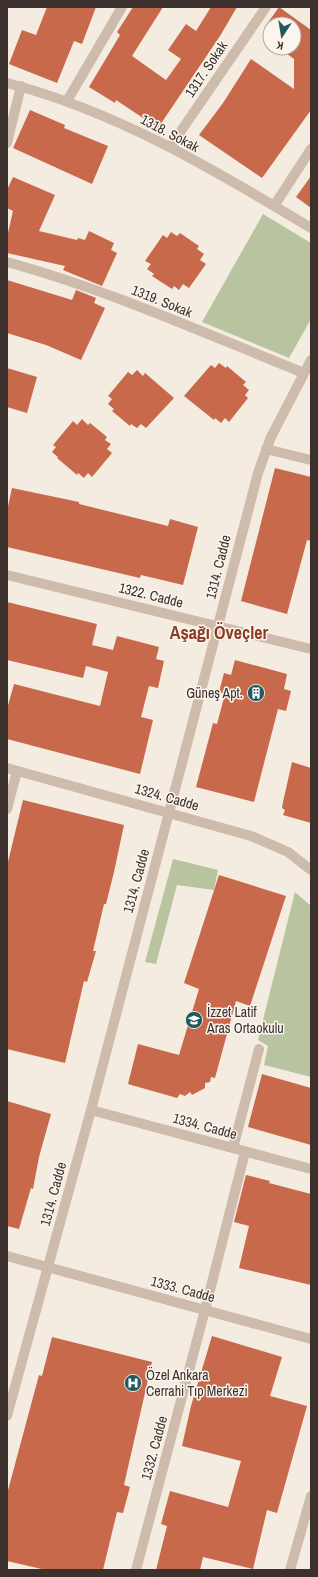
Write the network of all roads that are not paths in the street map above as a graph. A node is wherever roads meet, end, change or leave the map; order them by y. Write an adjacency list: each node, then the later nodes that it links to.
1 (122, 7): 5 (street)
2 (266, 7): 7 (street, 1317. Sokak)
3 (7, 83): 4 (street, 1318. Sokak)
4 (21, 86): 5 (street, 1318. Sokak); 6 (street)
5 (67, 101): 7 (street, 1318. Sokak)
6 (7, 143)
7 (170, 148): 9 (street, 1318. Sokak)
8 (311, 149): 9 (street)
9 (274, 206): 10 (street, 1318. Sokak)
10 (311, 228)
11 (7, 262): 13 (street, 1319. Sokak)
12 (311, 360): 13 (street, 1314. Cadde)
13 (304, 373): 14 (street, 1314. Cadde)
14 (266, 449): 15 (street); 17 (street, 1314. Cadde)
15 (311, 460)
16 (7, 574): 17 (street, 1322. Cadde)
17 (218, 626): 18 (street, 1322. Cadde); 22 (street, 1314. Cadde)
18 (311, 649)
19 (7, 768): 20 (street, 1324. Cadde)
20 (17, 771): 21 (street); 22 (street, 1324. Cadde)
21 (7, 809)
22 (168, 812): 23 (street, 1324. Cadde); 25 (street, 1314. Cadde)
23 (311, 870)
24 (259, 1049): 26 (street)
25 (91, 1110): 26 (street, 1334. Cadde); 30 (street, 1314. Cadde)
26 (233, 1148): 27 (street, 1334. Cadde)
27 (245, 1152): 28 (street, 1334. Cadde); 31 (street, 1332. Cadde)
28 (311, 1169)
29 (7, 1256): 30 (street, 1333. Cadde)
30 (48, 1267): 31 (street, 1333. Cadde); 33 (street, 1314. Cadde)
31 (206, 1310): 32 (street, 1333. Cadde); 35 (street, 1332. Cadde)
32 (311, 1339)
33 (7, 1416)
34 (311, 1496): 36 (street)
35 (136, 1570)
36 (290, 1570)

